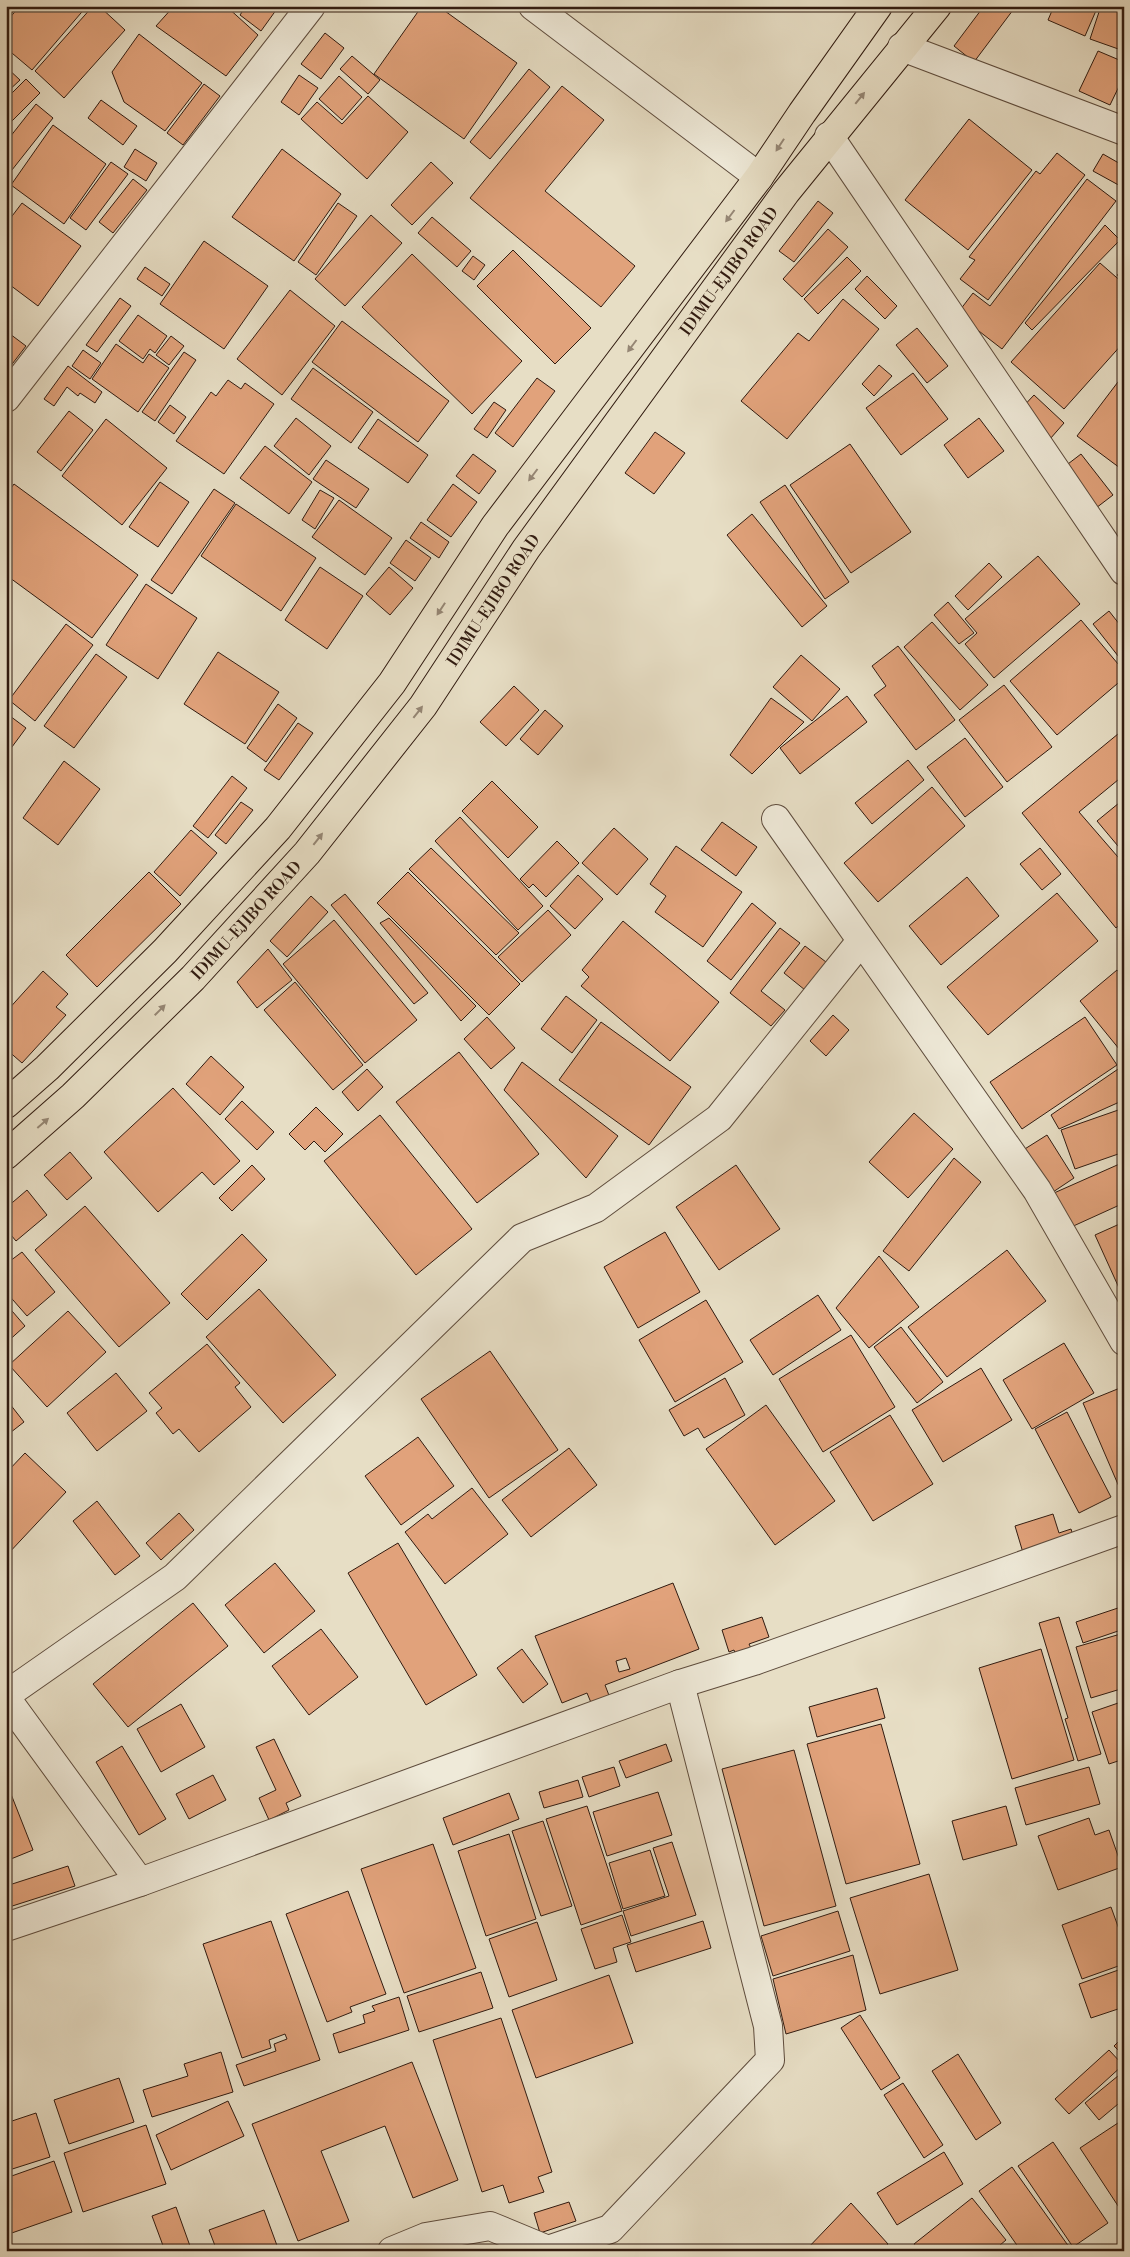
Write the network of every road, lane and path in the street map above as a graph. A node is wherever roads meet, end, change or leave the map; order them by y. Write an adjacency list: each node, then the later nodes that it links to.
1 (311, 6): 9 (street)
2 (532, 6): 8 (street)
3 (878, 6): 8 (main road, IDIMU-EJIBO ROAD, one-way to 8)
4 (936, 6): 5 (main road, IDIMU-EJIBO ROAD)
5 (902, 47): 6 (street); 7 (main road, IDIMU-EJIBO ROAD, one-way to 5)
6 (1124, 131)
7 (829, 136): 10 (street); 14 (main road, IDIMU-EJIBO ROAD, one-way to 7)
8 (759, 178): 13 (main road, IDIMU-EJIBO ROAD, one-way to 13)
9 (6, 398)
10 (1124, 571)
11 (776, 820): 12 (street)
12 (861, 941): 15 (street); 18 (street)
13 (6, 1104)
14 (6, 1155)
15 (1124, 1340)
16 (1124, 1529): 17 (street)
17 (680, 1684): 19 (street); 21 (street)
18 (6, 1696): 19 (street)
19 (140, 1882): 20 (street)
20 (6, 1927)
21 (392, 2251)

